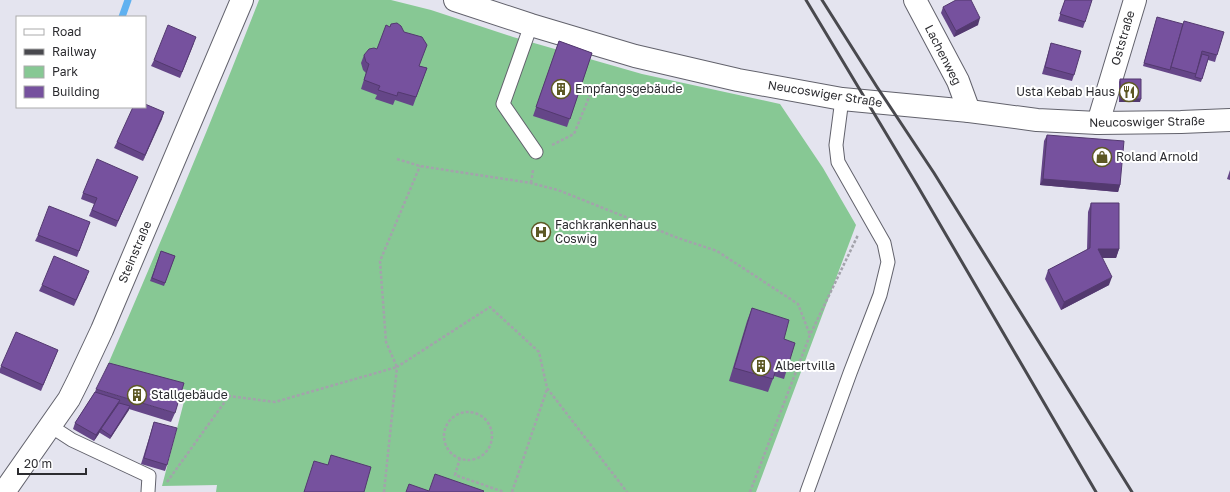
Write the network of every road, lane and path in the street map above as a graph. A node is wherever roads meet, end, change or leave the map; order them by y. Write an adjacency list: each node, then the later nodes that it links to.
1 (242, 0): 18 (street, Steinstraße)
2 (455, 0): 5 (street, Neucoswiger Straße)
3 (915, 0): 8 (street, Lachenweg)
4 (1135, 0): 10 (street, Oststraße)
5 (531, 25): 7 (street, Neucoswiger Straße); 11 (lane)
6 (592, 90): 11 (path)
7 (842, 99): 8 (street, Neucoswiger Straße); 14 (lane)
8 (969, 111): 10 (street, Neucoswiger Straße)
9 (1230, 120): 10 (street, Neucoswiger Straße)
10 (1098, 123)
11 (536, 152)
12 (397, 159): 13 (path)
13 (420, 166): 15 (path); 16 (path)
14 (868, 214): 15 (path); 28 (lane)
15 (810, 335): 27 (path)
16 (397, 367): 17 (path); 20 (path); 23 (path)
17 (547, 388): 25 (path); 26 (path)
18 (49, 425): 20 (lane); 21 (street, Steinstraße)
19 (460, 458): 19 (path); 24 (path)
20 (149, 476): 22 (lane)
21 (4, 492)
22 (149, 492)
23 (384, 492)
24 (504, 492)
25 (512, 492)
26 (627, 492)
27 (750, 492)
28 (807, 492)

